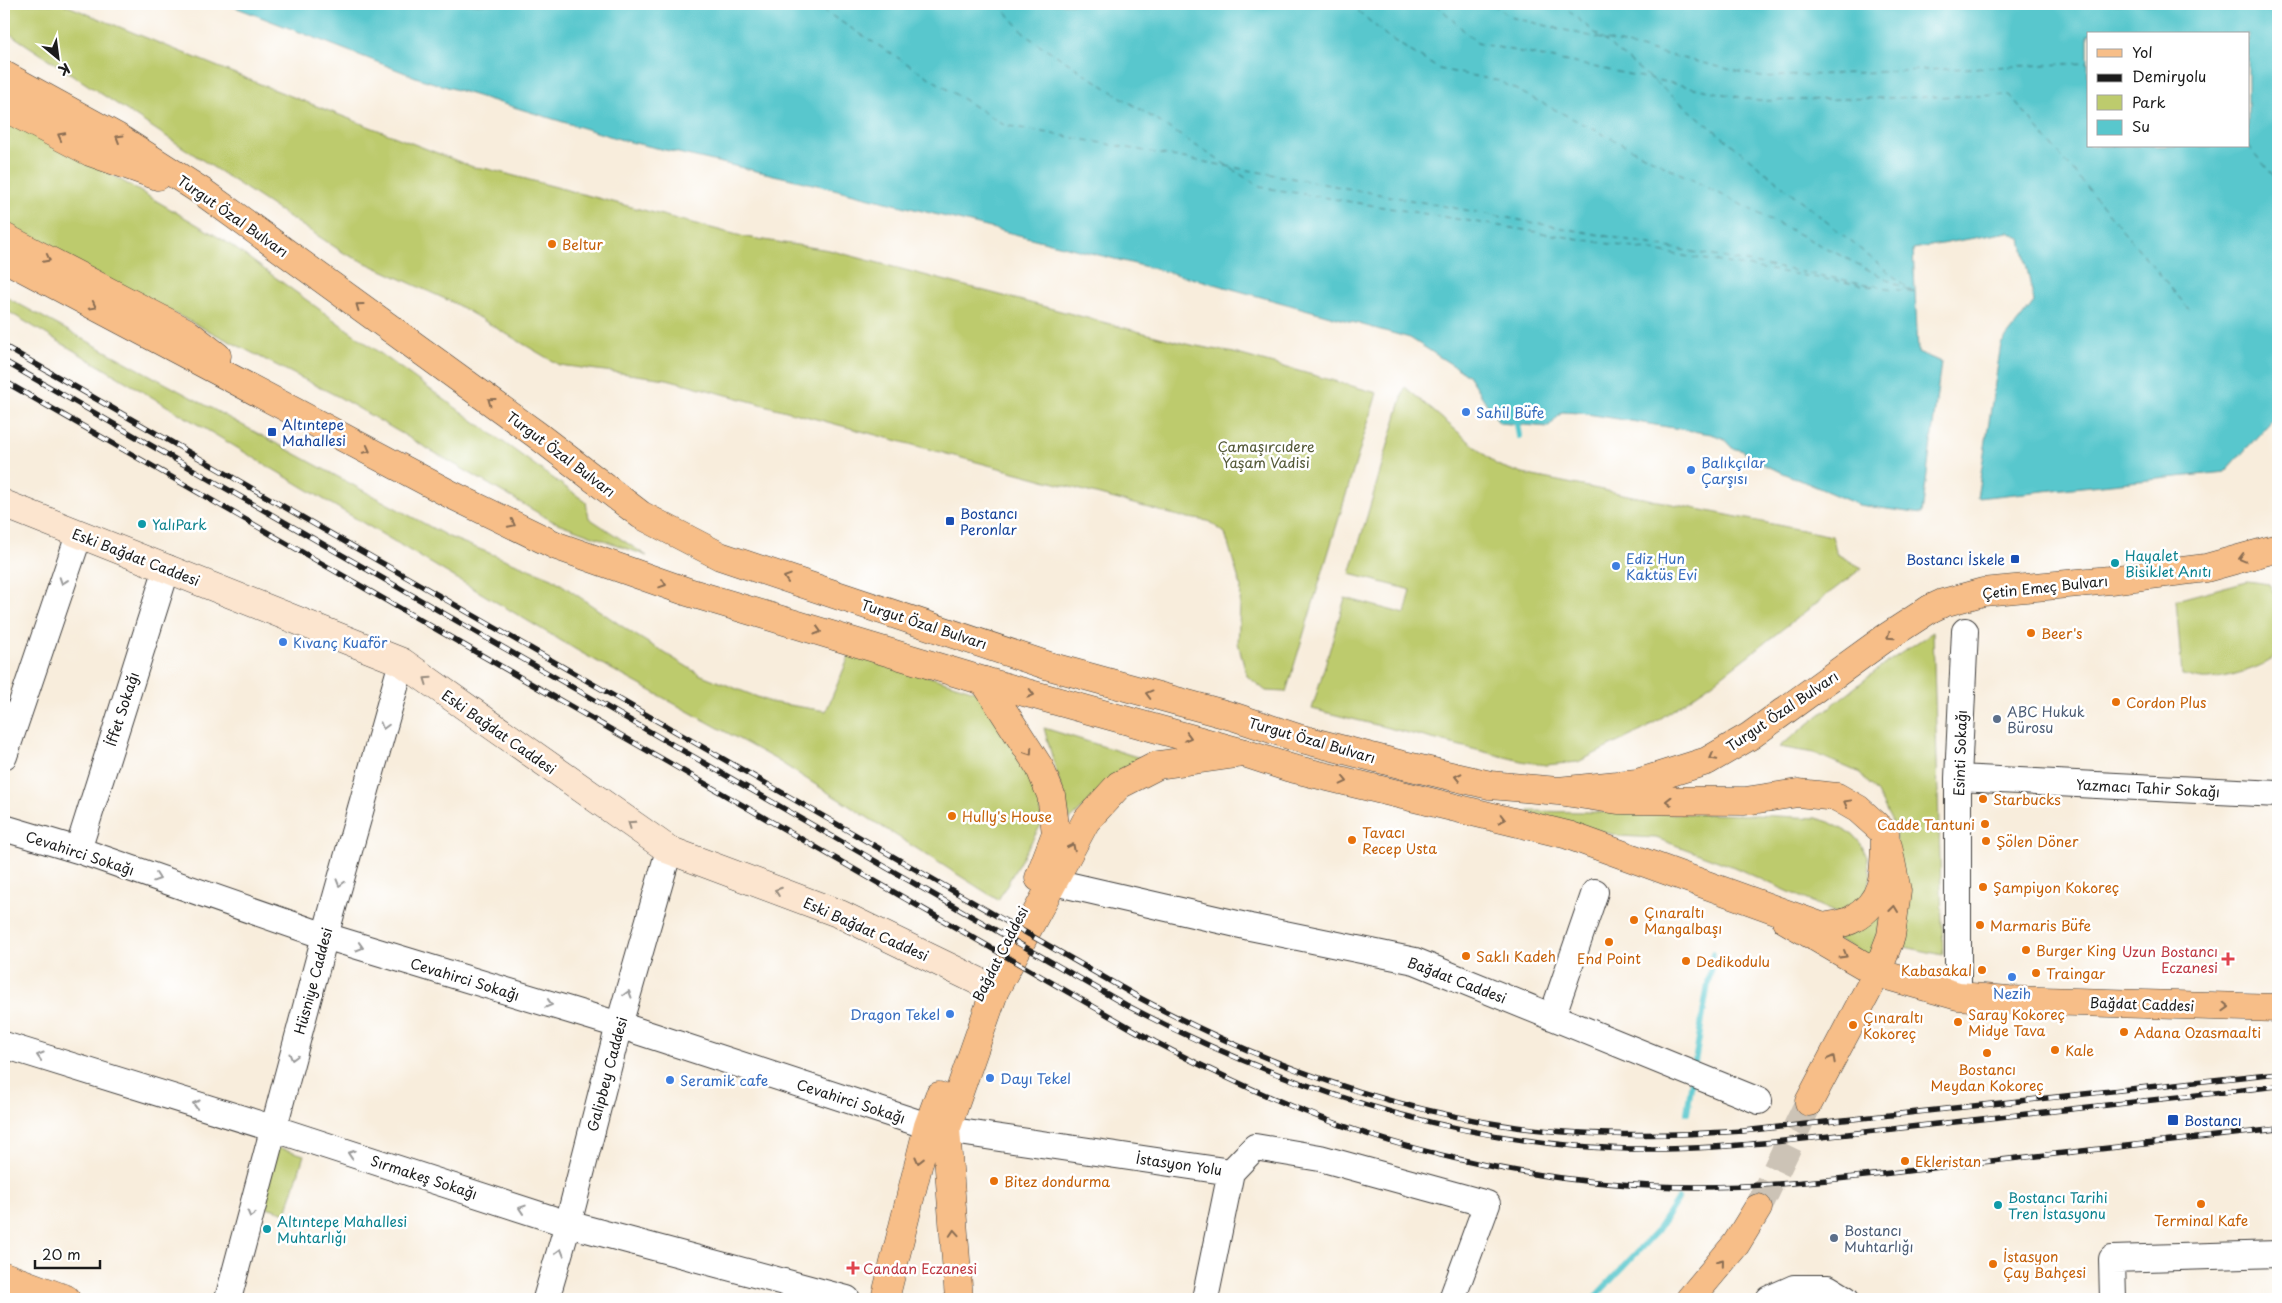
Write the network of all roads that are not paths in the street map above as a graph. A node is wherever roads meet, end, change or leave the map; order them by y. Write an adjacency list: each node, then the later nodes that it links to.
1 (4, 75): 3 (main road, Turgut Özal Bulvarı, one-way to 1)
2 (4, 107): 3 (main road, one-way to 2)
3 (204, 193): 18 (main road, Turgut Özal Bulvarı, one-way to 3)
4 (4, 237): 6 (main road, one-way to 6)
5 (4, 258): 6 (main road, one-way to 6)
6 (278, 402): 14 (main road, one-way to 14)
7 (4, 504): 8 (street, Eski Bağdat Caddesi)
8 (79, 535): 10 (street, Eski Bağdat Caddesi); 16 (street, one-way to 16)
9 (2278, 548): 11 (main road, Çetin Emeç Bulvarı, one-way to 11)
10 (167, 568): 13 (street, Eski Bağdat Caddesi); 22 (street, İffet Sokağı)
11 (1930, 609): 18 (main road, Turgut Özal Bulvarı, one-way to 18)
12 (1965, 631): 17 (street, Esinti Sokağı)
13 (402, 662): 23 (street, Eski Bağdat Caddesi, one-way to 13); 27 (street, Hüsniye Caddesi, one-way to 27)
14 (984, 681): 15 (main road, one-way to 15); 29 (main road, Bağdat Caddesi, one-way to 29)
15 (1244, 753): 24 (main road, Bağdat Caddesi, one-way to 15); 26 (main road, one-way to 26)
16 (4, 756)
17 (1958, 778): 19 (street, Yazmacı Tahir Sokağı); 30 (street, Esinti Sokağı)
18 (1558, 791): 21 (main road, one-way to 18)
19 (2278, 794)
20 (4, 828): 22 (street, Cevahirci Sokağı)
21 (1885, 833): 26 (main road); 28 (main road, one-way to 21)
22 (78, 850): 27 (street, Cevahirci Sokağı, one-way to 27)
23 (669, 850): 29 (street, Eski Bağdat Caddesi, one-way to 23); 33 (street, Galipbey Caddesi, one-way to 23)
24 (1054, 882): 29 (main road, Bağdat Caddesi); 32 (street, Bağdat Caddesi)
25 (1595, 892): 32 (street)
26 (1757, 903): 28 (main road, Bağdat Caddesi, one-way to 28)
27 (325, 936): 33 (street, Cevahirci Sokağı, one-way to 33); 38 (street, Hüsniye Caddesi, one-way to 38)
28 (1877, 973): 30 (main road, Bağdat Caddesi); 36 (main road, one-way to 28)
29 (988, 986): 37 (main road, Bağdat Caddesi)
30 (1958, 996): 31 (main road, Bağdat Caddesi, one-way to 31)
31 (2278, 1008)
32 (1552, 1017): 35 (street, Bağdat Caddesi)
33 (619, 1025): 37 (street, Cevahirci Sokağı); 41 (street, Galipbey Caddesi)
34 (4, 1045): 38 (street, Sırmakeş Sokağı, one-way to 34)
35 (1759, 1101)
36 (1809, 1102)
37 (937, 1128): 39 (street, İstasyon Yolu); 50 (main road, Bağdat Caddesi, one-way to 50); 51 (main road, one-way to 37)
38 (274, 1129): 41 (street, Sırmakeş Sokağı, one-way to 38); 47 (street, Hüsniye Caddesi, one-way to 47)
39 (1231, 1172): 52 (street); 53 (street, İstasyon Yolu)
40 (1758, 1208): 54 (main road, one-way to 40)
41 (568, 1224): 48 (street, Galipbey Caddesi, one-way to 41); 49 (street, Sırmakeş Sokağı)
42 (2278, 1254): 57 (street)
43 (4, 1276): 46 (main road)
44 (4, 1297): 45 (main road)
45 (15, 1299)
46 (66, 1299)
47 (228, 1299)
48 (546, 1299)
49 (847, 1299)
50 (885, 1299)
51 (959, 1299)
52 (1205, 1299)
53 (1452, 1299)
54 (1690, 1299)
55 (1769, 1299): 56 (street)
56 (1846, 1299)
57 (2113, 1299)

